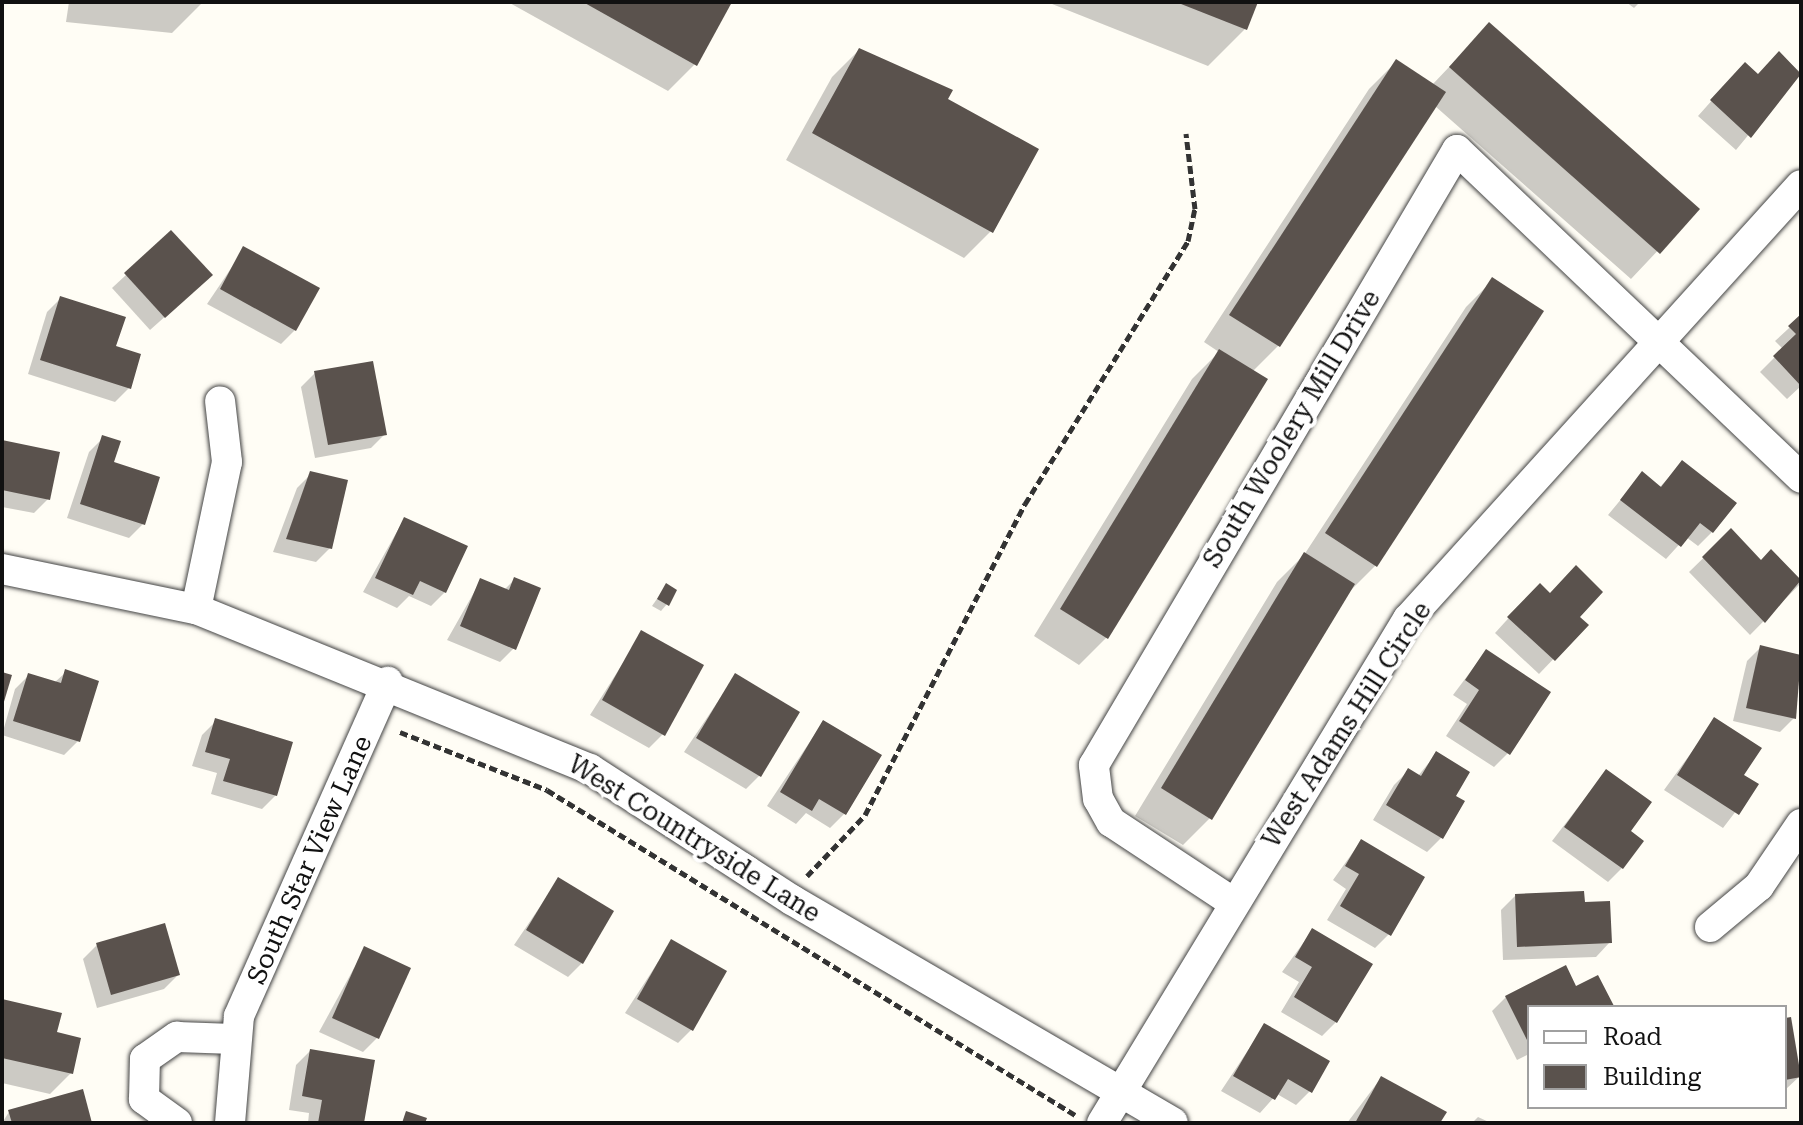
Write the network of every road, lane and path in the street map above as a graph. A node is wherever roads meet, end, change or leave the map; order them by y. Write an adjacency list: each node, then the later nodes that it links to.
1 (1186, 134): 11 (path)
2 (1801, 185): 3 (street, West Adams Hill Circle)
3 (1657, 338): 5 (street); 12 (street, West Adams Hill Circle); 12 (street, South Woolery Mill Drive)
4 (220, 401): 7 (street)
5 (1801, 478)
6 (2, 569): 7 (street, West Countryside Lane)
7 (196, 609): 8 (street, West Countryside Lane)
8 (388, 682): 14 (street, South Star View Lane); 15 (street, West Countryside Lane)
9 (395, 730): 16 (path)
10 (1801, 824): 13 (street)
11 (811, 870)
12 (1234, 903): 15 (street, West Adams Hill Circle)
13 (1710, 927)
14 (234, 1039): 17 (street); 18 (street, South Star View Lane)
15 (1121, 1092): 19 (street, West Adams Hill Circle); 20 (street, West Countryside Lane)
16 (1070, 1112)
17 (177, 1123)
18 (230, 1123)
19 (1102, 1123)
20 (1173, 1123)

